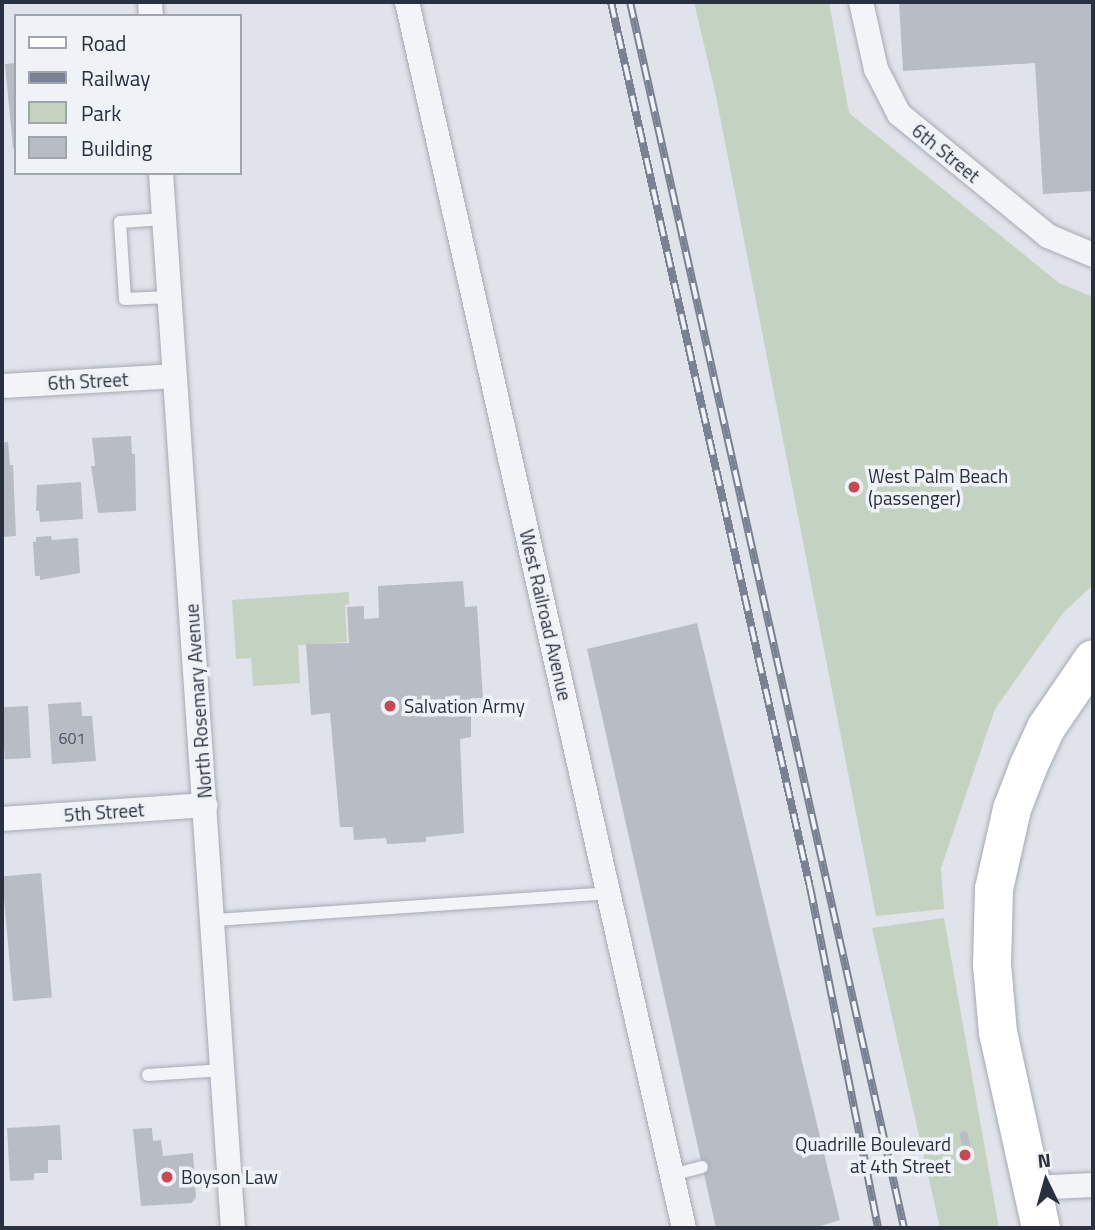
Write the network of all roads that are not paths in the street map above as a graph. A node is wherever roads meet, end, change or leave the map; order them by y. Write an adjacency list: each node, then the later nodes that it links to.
1 (407, 2): 12 (street, West Railroad Avenue)
2 (861, 2): 5 (street, 6th Street)
3 (161, 175): 4 (street, North Rosemary Avenue)
4 (164, 219): 6 (street, North Rosemary Avenue); 6 (lane)
5 (1093, 254)
6 (169, 297): 7 (street, North Rosemary Avenue)
7 (174, 376): 8 (street, 6th Street); 10 (street, North Rosemary Avenue)
8 (2, 386)
9 (1093, 659): 19 (main road)
10 (206, 806): 11 (street, 5th Street); 13 (street, North Rosemary Avenue)
11 (2, 819)
12 (609, 893): 13 (lane); 17 (street, West Railroad Avenue)
13 (214, 920): 14 (street, North Rosemary Avenue)
14 (223, 1070): 15 (lane); 20 (street, North Rosemary Avenue)
15 (148, 1075)
16 (702, 1167): 17 (lane)
17 (672, 1175): 21 (street, West Railroad Avenue)
18 (1093, 1185): 19 (street)
19 (1032, 1188): 22 (main road)
20 (233, 1228)
21 (684, 1228)
22 (1041, 1228)

